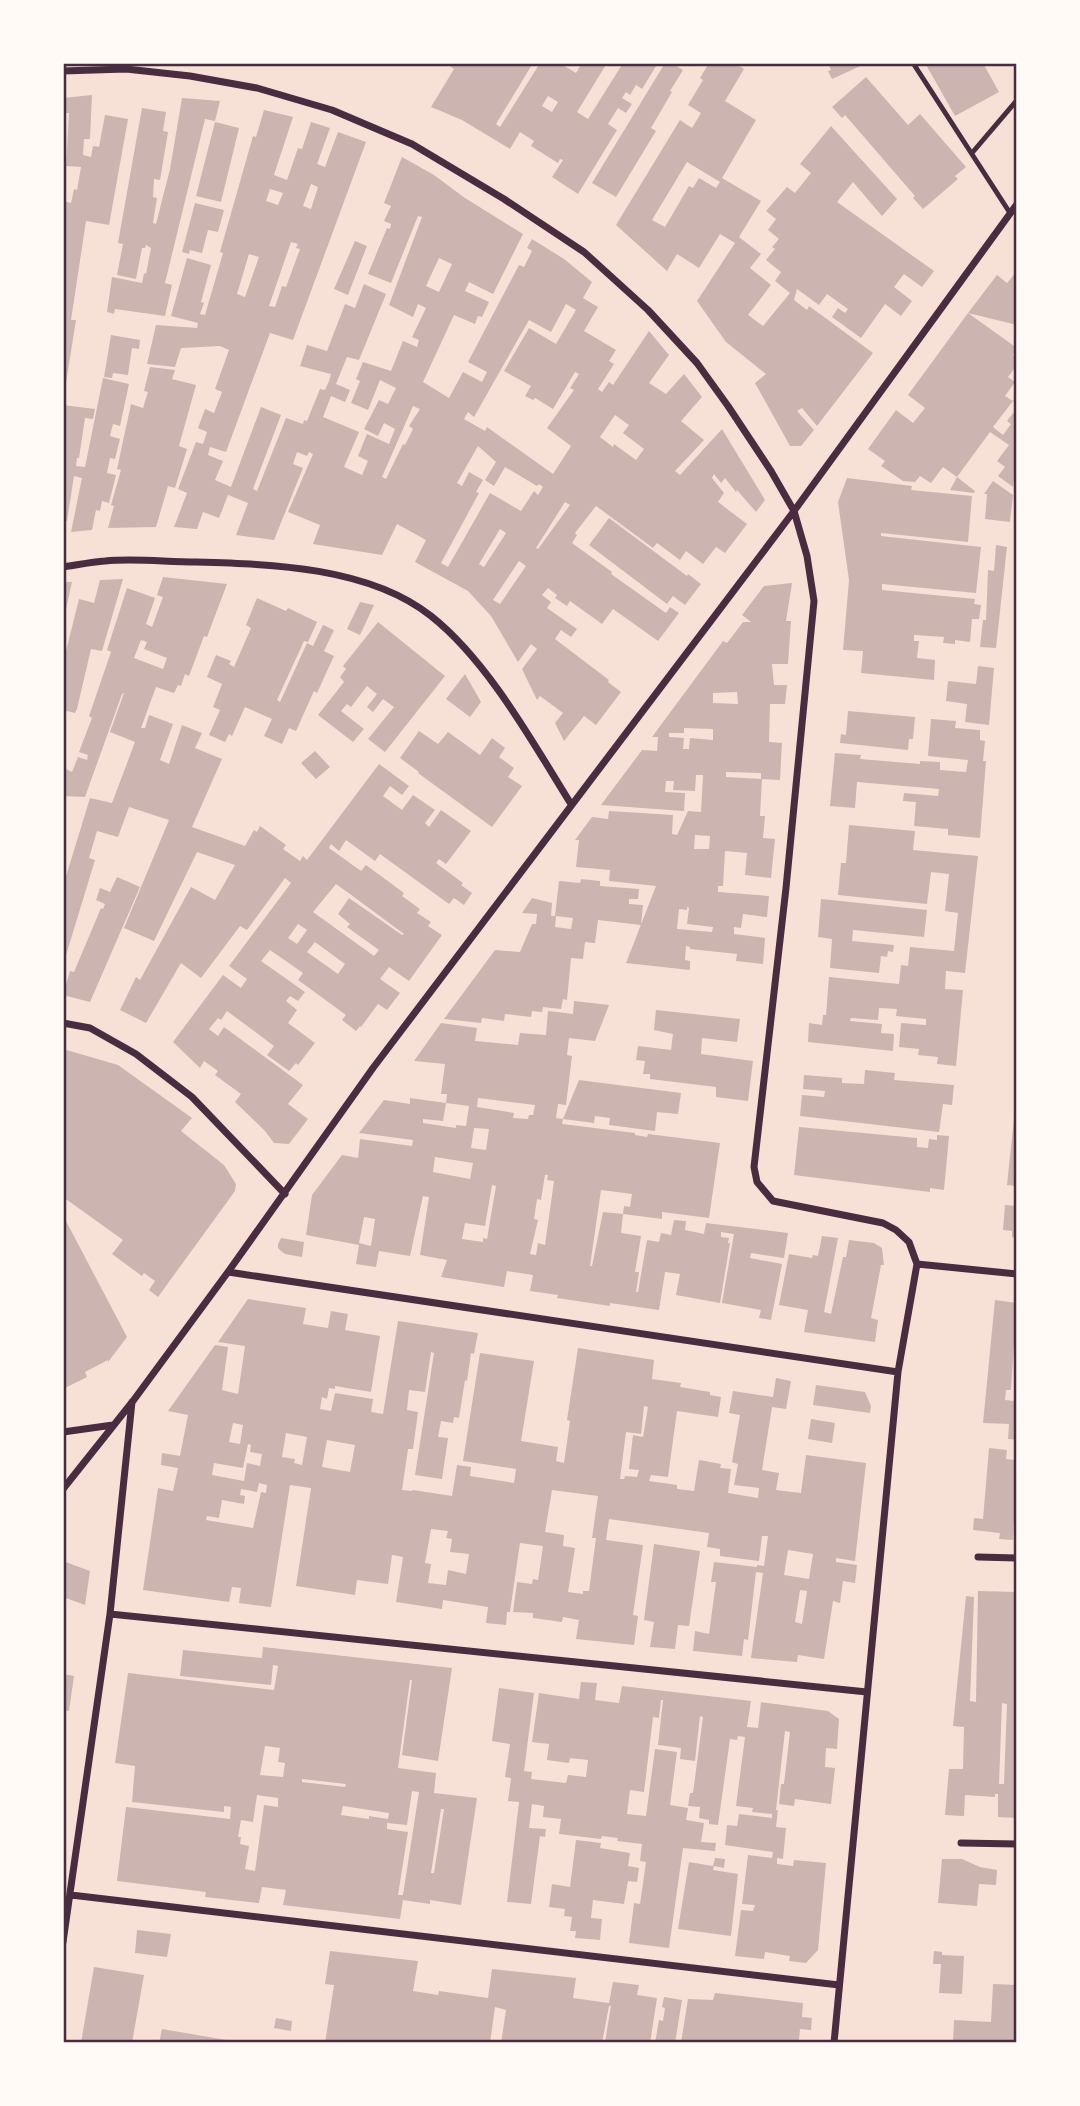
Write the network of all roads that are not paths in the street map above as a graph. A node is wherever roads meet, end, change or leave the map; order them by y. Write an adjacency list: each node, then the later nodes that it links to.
1 (913, 63): 4 (lane)
2 (63, 71): 7 (street)
3 (1017, 100): 4 (lane)
4 (972, 153): 6 (lane)
5 (1017, 204): 6 (street)
6 (1010, 213): 7 (street)
7 (794, 511): 9 (street); 12 (street)
8 (63, 567): 9 (street)
9 (571, 804): 11 (street)
10 (63, 1023): 11 (street)
11 (285, 1194): 13 (street)
12 (917, 1264): 14 (street); 15 (street)
13 (228, 1272): 15 (street); 16 (street)
14 (1017, 1274)
15 (898, 1372): 23 (street)
16 (132, 1401): 17 (street); 22 (street)
17 (113, 1425): 18 (street); 19 (street)
18 (63, 1432)
19 (63, 1489)
20 (978, 1557): 21 (street)
21 (1017, 1558)
22 (110, 1614): 23 (street); 26 (street)
23 (867, 1692): 28 (street)
24 (961, 1843): 25 (street)
25 (1017, 1844)
26 (71, 1895): 27 (street); 28 (street)
27 (63, 1942)
28 (839, 1985): 29 (street)
29 (834, 2043)

